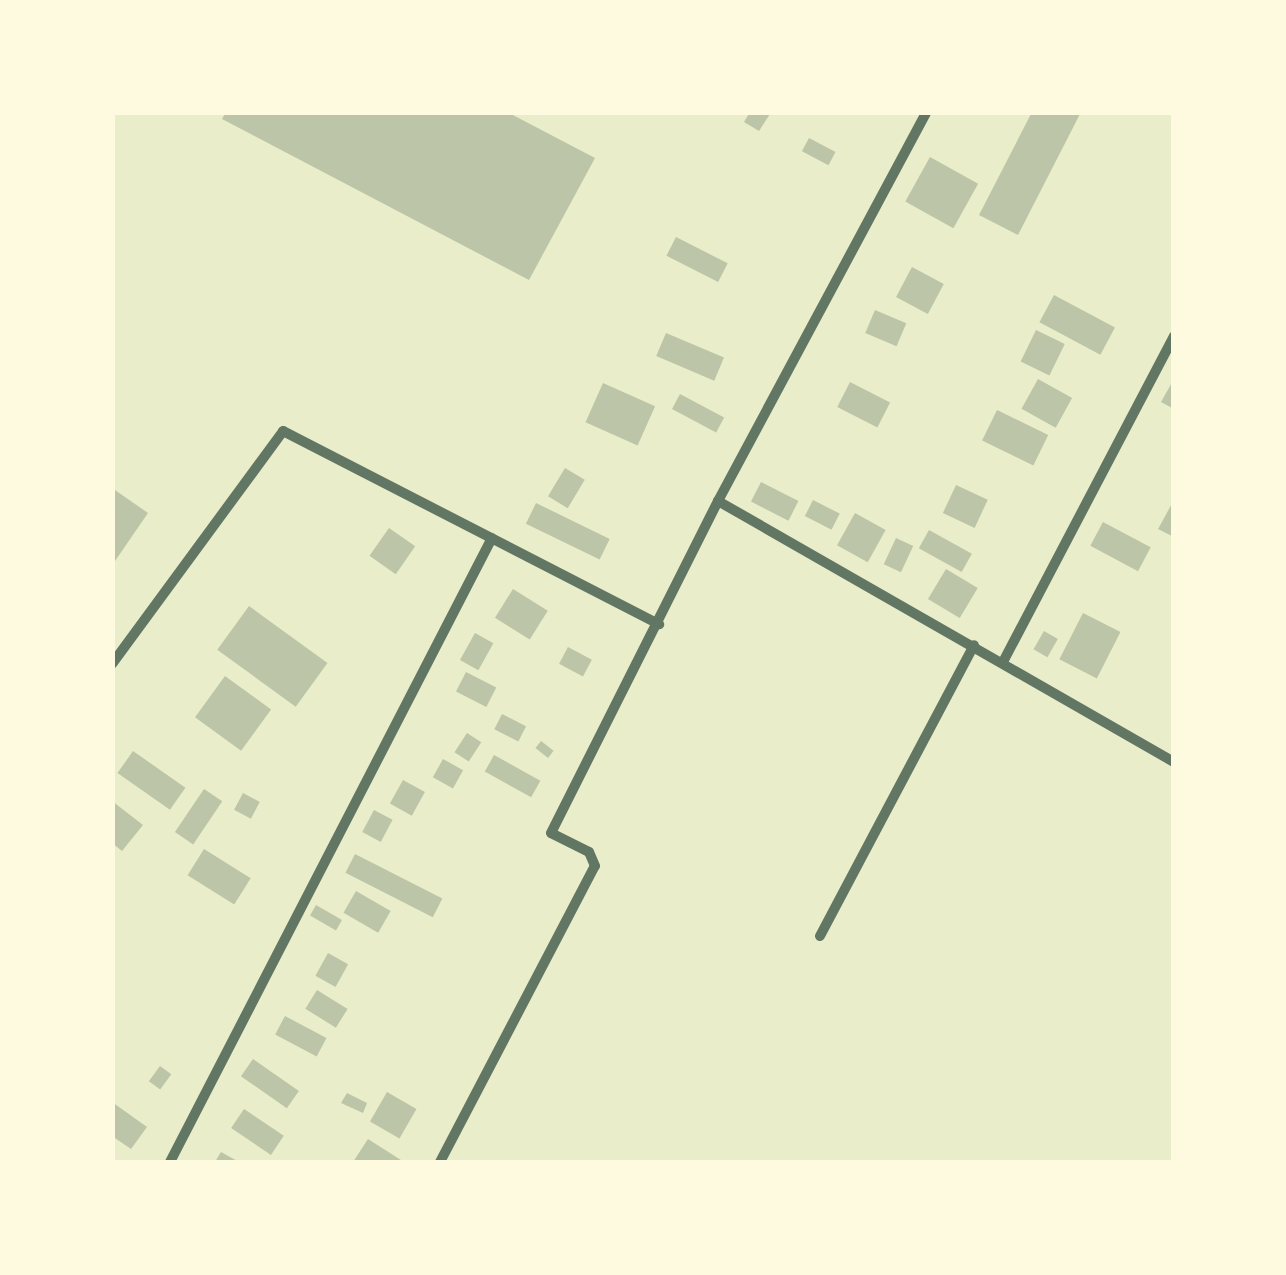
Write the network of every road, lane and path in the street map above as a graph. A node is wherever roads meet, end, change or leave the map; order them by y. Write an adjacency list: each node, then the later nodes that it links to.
1 (927, 112): 3 (street)
2 (1174, 336): 7 (street)
3 (718, 501): 5 (street); 6 (street)
4 (492, 538): 5 (street); 8 (street); 11 (street)
5 (658, 624): 12 (street)
6 (974, 645): 7 (street); 10 (street)
7 (1004, 660): 9 (street)
8 (112, 664)
9 (1174, 762)
10 (820, 936)
11 (170, 1162)
12 (440, 1162)

